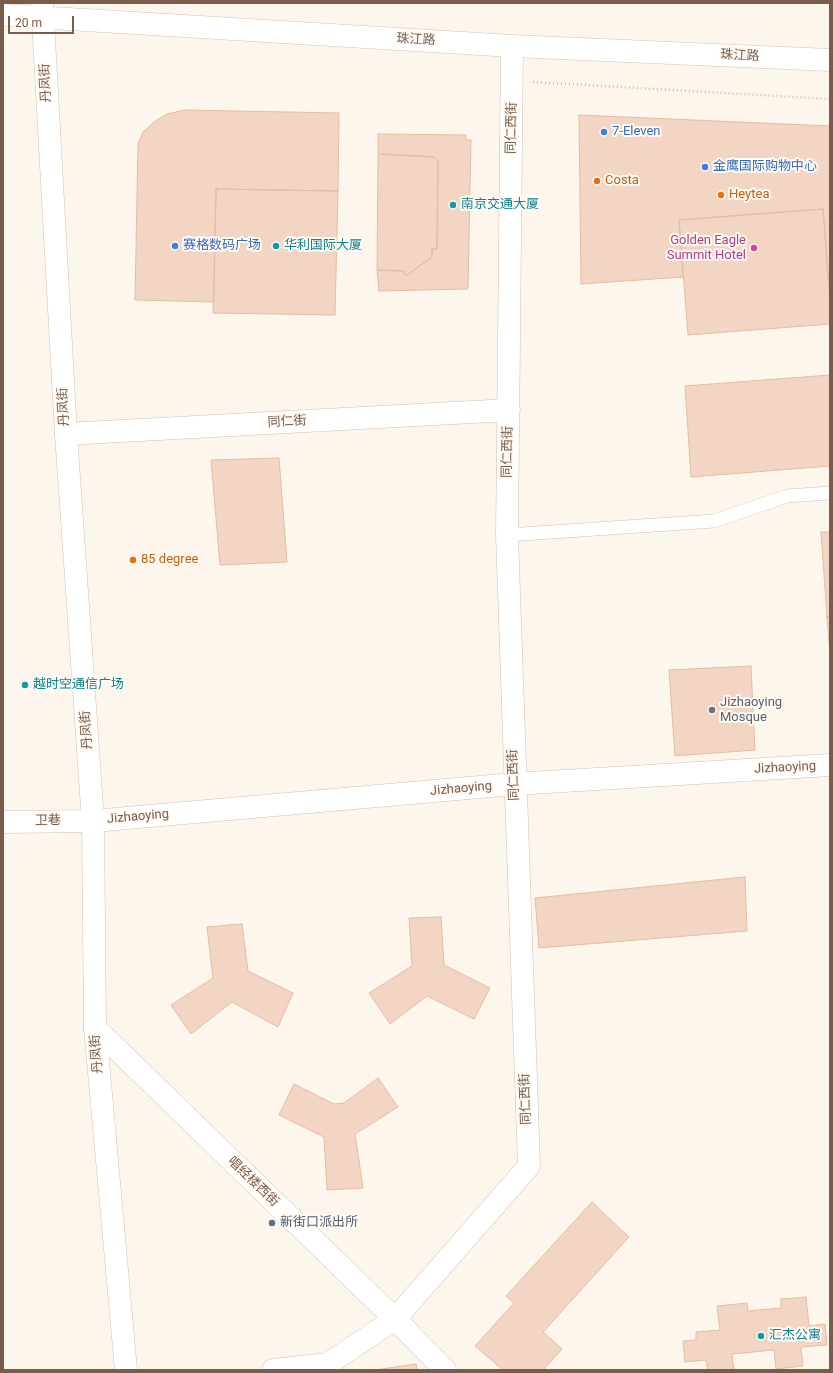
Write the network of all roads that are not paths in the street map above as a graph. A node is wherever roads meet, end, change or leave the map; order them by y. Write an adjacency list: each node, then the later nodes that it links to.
1 (42, 10): 2 (street, 珠江路); 3 (street, 珠江路); 6 (street, 丹凤街)
2 (3, 14)
3 (512, 46): 4 (street, 珠江路); 5 (street, 同仁西街)
4 (830, 60)
5 (509, 410): 6 (street, 同仁街); 8 (street, 同仁西街)
6 (66, 434): 11 (street, 丹凤街)
7 (830, 493): 8 (lane)
8 (507, 535): 10 (street, 同仁西街)
9 (830, 765): 10 (street, Jizhaoying)
10 (514, 784): 11 (street, Jizhaoying); 14 (street, 同仁西街)
11 (93, 821): 12 (street, 卫巷); 13 (street, 丹凤街)
12 (3, 822)
13 (94, 1028): 14 (street, 唱经楼西街); 15 (street, 丹凤街)
14 (395, 1319): 16 (street, 同仁西街); 17 (street, 唱经楼西街)
15 (126, 1370)
16 (273, 1370)
17 (445, 1370)

